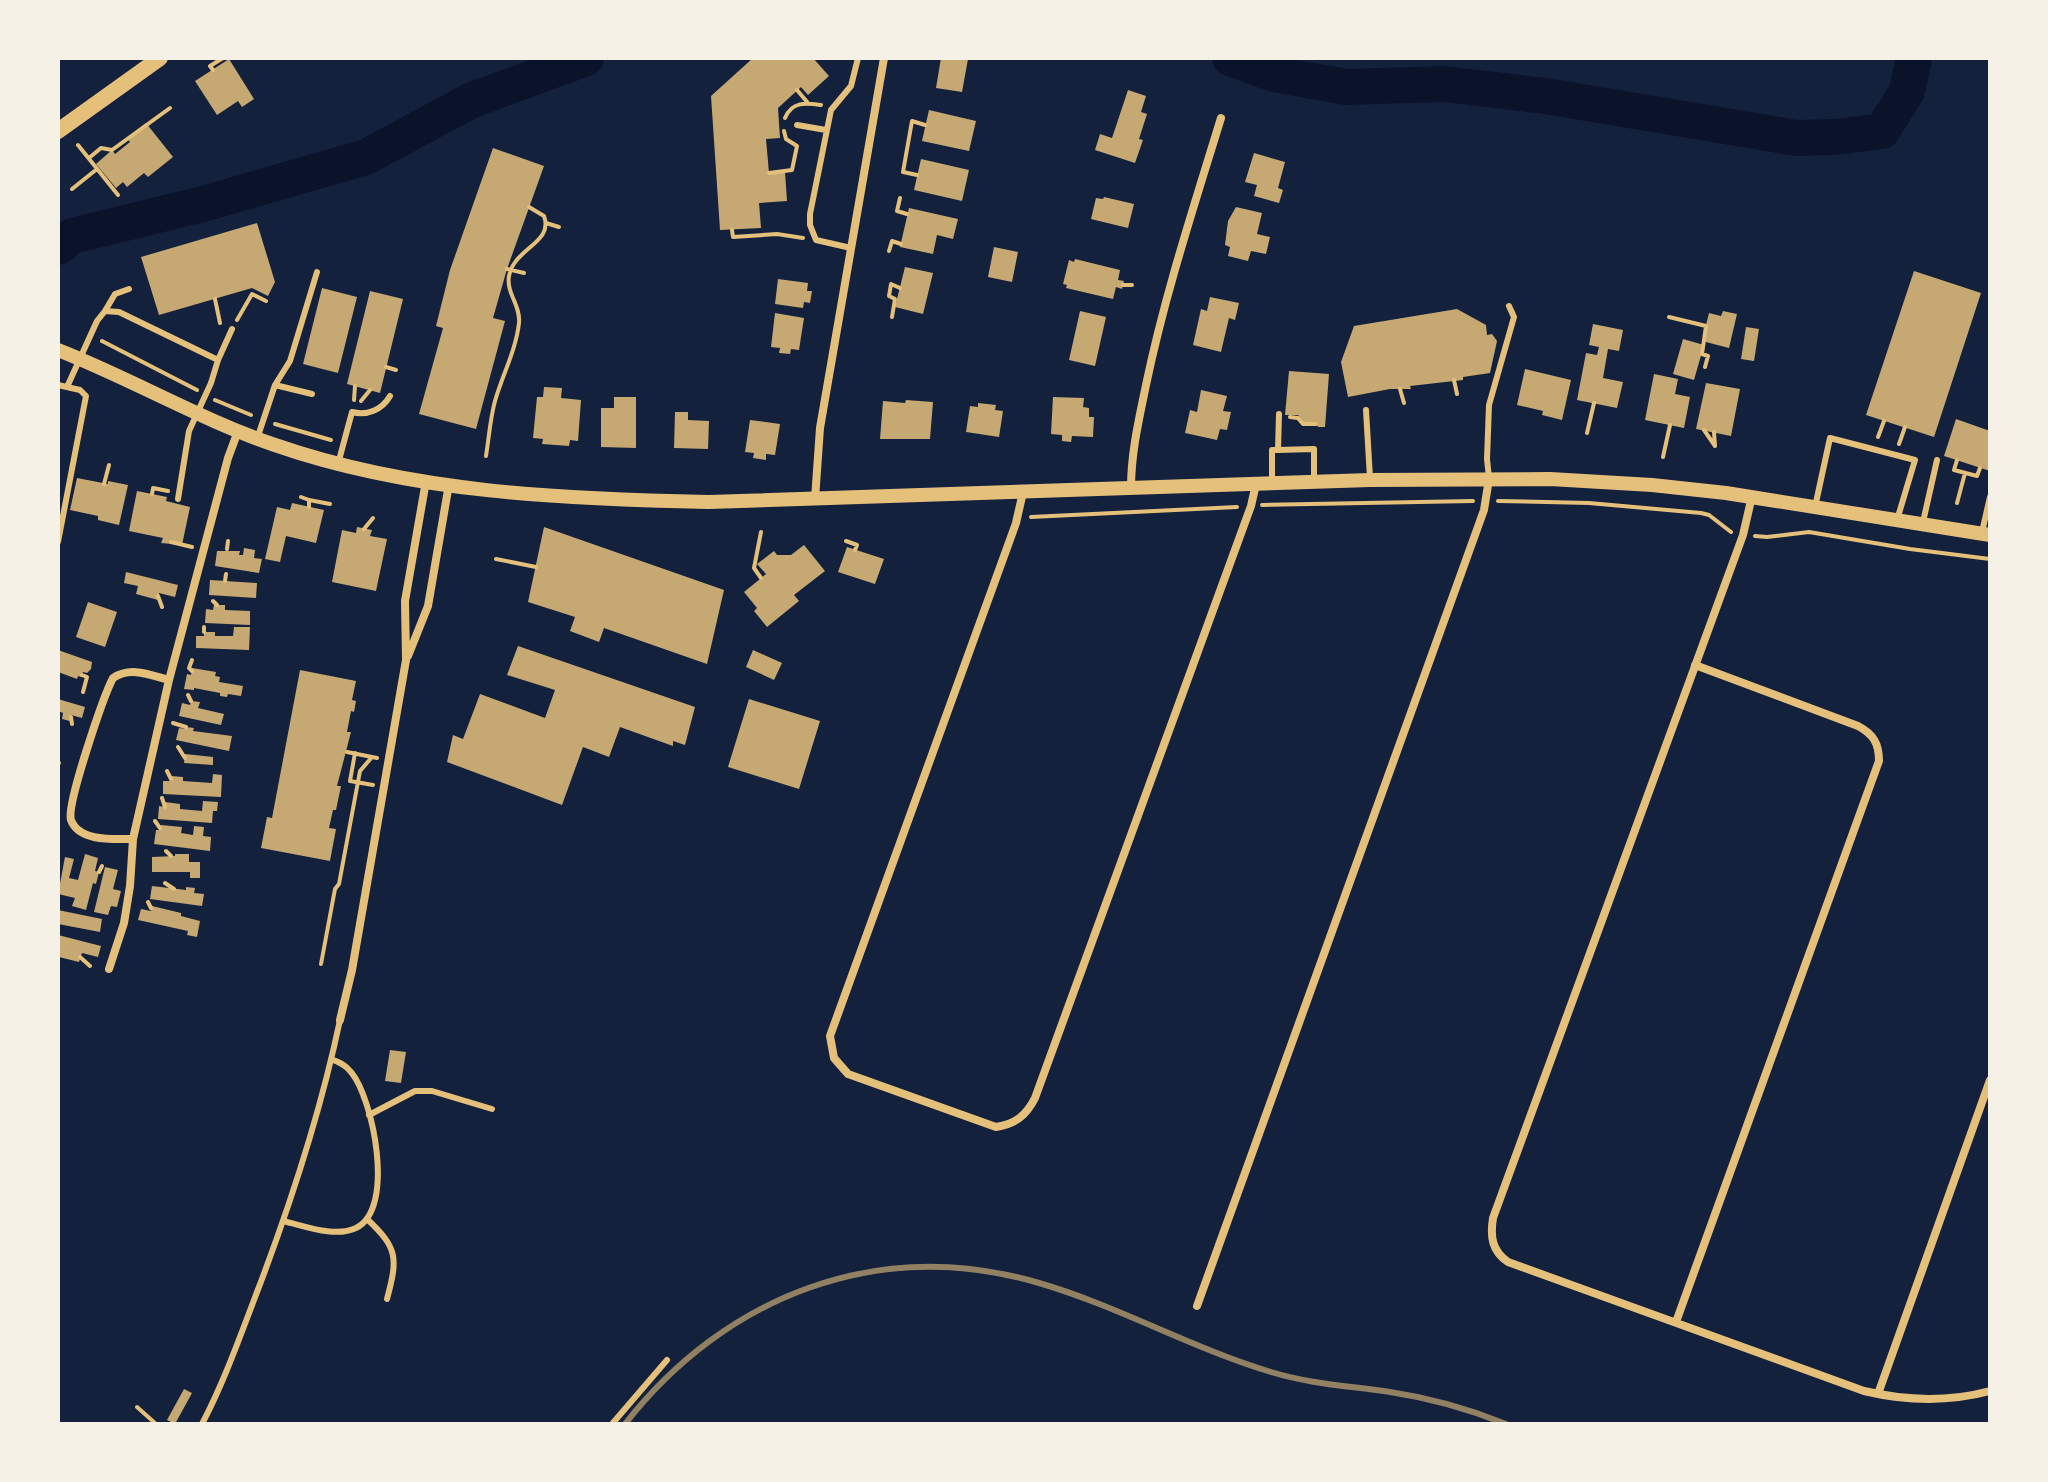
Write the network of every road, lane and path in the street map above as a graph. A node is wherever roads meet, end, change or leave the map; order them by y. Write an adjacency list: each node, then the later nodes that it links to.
1 (160, 58): 13 (main road)
2 (223, 58): 5 (path)
3 (858, 58): 12 (lane)
4 (884, 58): 28 (street)
5 (213, 70)
6 (797, 90): 7 (path)
7 (808, 103)
8 (170, 108): 15 (path)
9 (1221, 118): 94 (street)
10 (797, 125): 12 (lane)
11 (925, 125): 17 (path)
12 (826, 130): 28 (lane)
13 (58, 131)
14 (78, 145): 15 (path)
15 (89, 158): 16 (path)
16 (97, 169): 18 (path); 19 (path)
17 (917, 175)
18 (72, 189)
19 (118, 195)
20 (900, 198): 22 (path)
21 (529, 207): 23 (path)
22 (907, 214)
23 (546, 223): 24 (path); 30 (path)
24 (559, 227)
25 (732, 230): 26 (path)
26 (781, 234)
27 (901, 244): 29 (path)
28 (851, 248): 102 (street)
29 (889, 251)
30 (509, 269): 32 (path); 78 (path)
31 (317, 272): 54 (lane)
32 (524, 273)
33 (1123, 285): 34 (path)
34 (1132, 285)
35 (900, 288): 42 (path)
36 (129, 289): 41 (lane)
37 (215, 299): 39 (path)
38 (266, 301): 44 (path)
39 (216, 306)
40 (1509, 306): 86 (lane)
41 (105, 311): 47 (lane); 48 (lane)
42 (892, 317)
43 (1669, 317): 50 (path)
44 (232, 329): 48 (lane)
45 (99, 339): 57 (path)
46 (58, 350): 47 (street)
47 (79, 358): 55 (lane); 65 (street)
48 (218, 360): 65 (lane)
49 (386, 367): 51 (path)
50 (1705, 367)
51 (396, 370)
52 (1454, 380): 59 (path)
53 (58, 385): 55 (lane)
54 (275, 385): 58 (lane); 75 (lane)
55 (67, 387): 124 (lane)
56 (1400, 389): 62 (path)
57 (198, 391)
58 (312, 394)
59 (1457, 394)
60 (390, 396): 82 (lane)
61 (217, 400): 67 (path)
62 (1404, 403)
63 (1594, 403): 74 (path)
64 (1366, 410): 87 (lane)
65 (197, 412): 72 (street); 97 (lane)
66 (1283, 415): 69 (path); 77 (lane)
67 (256, 417)
68 (274, 423): 76 (path)
69 (1316, 424)
70 (1670, 425): 79 (path)
71 (1704, 430): 73 (path)
72 (238, 431): 75 (street); 126 (street)
73 (1714, 432)
74 (1587, 433)
75 (257, 439): 82 (street)
76 (332, 440)
77 (1278, 450): 89 (lane); 93 (lane)
78 (486, 456)
79 (1663, 457)
80 (1937, 460): 116 (lane)
81 (1957, 460): 85 (path)
82 (338, 464): 88 (street)
83 (109, 465): 90 (path)
84 (1980, 468): 85 (path)
85 (1965, 473): 105 (path)
86 (1489, 478): 87 (street); 98 (street); 181 (street)
87 (1370, 480): 89 (street)
88 (426, 481): 91 (street); 138 (street)
89 (1314, 482): 93 (street)
90 (104, 484)
91 (449, 484): 102 (street); 138 (street)
92 (1256, 484): 93 (street); 94 (street); 95 (street)
93 (1272, 484)
94 (1131, 488): 95 (street)
95 (1023, 492): 102 (street)
96 (152, 494): 97 (path)
97 (178, 496)
98 (1752, 496): 110 (street); 139 (street)
99 (301, 497): 101 (path)
100 (1990, 497): 120 (lane)
101 (309, 500): 106 (path); 109 (path)
102 (815, 500)
103 (1455, 501): 108 (path)
104 (1508, 501): 119 (path)
105 (1957, 503)
106 (330, 504)
107 (1132, 504): 112 (path)
108 (1273, 505)
109 (309, 507)
110 (1815, 507): 115 (street); 115 (lane)
111 (1222, 508): 112 (path)
112 (1133, 511): 113 (path)
113 (1036, 517)
114 (373, 518): 117 (path)
115 (1897, 521): 116 (street)
116 (1922, 525): 120 (street)
117 (364, 529)
118 (761, 532): 133 (path)
119 (1730, 532)
120 (1986, 534)
121 (1754, 536): 130 (path)
122 (228, 541): 127 (path)
123 (846, 541): 128 (path)
124 (58, 542)
125 (171, 542): 126 (path)
126 (203, 549): 142 (street)
127 (227, 549)
128 (855, 550)
129 (496, 559): 131 (path)
130 (1990, 559)
131 (536, 567)
132 (226, 574): 134 (path)
133 (761, 578)
134 (225, 581)
135 (158, 596): 136 (path)
136 (162, 607)
137 (192, 660): 140 (path)
138 (406, 660): 151 (street)
139 (1695, 665): 182 (street); 182 (street)
140 (192, 671)
141 (82, 675): 143 (path)
142 (169, 680): 160 (street); 160 (street)
143 (83, 692)
144 (71, 717): 145 (path)
145 (72, 724)
146 (178, 747): 150 (path)
147 (347, 752): 148 (path)
148 (355, 753): 149 (path); 154 (path)
149 (372, 757): 151 (path); 154 (path)
150 (185, 758)
151 (388, 760): 155 (street)
152 (167, 771): 153 (path)
153 (171, 779)
154 (358, 782): 155 (path); 170 (path)
155 (384, 787): 173 (street)
156 (162, 798): 157 (path)
157 (165, 807)
158 (155, 821): 159 (path)
159 (160, 828)
160 (133, 839): 172 (street)
161 (166, 851): 162 (path)
162 (171, 856)
163 (102, 866): 164 (path)
164 (99, 872)
165 (165, 883): 166 (path)
166 (174, 889)
167 (148, 902): 168 (path)
168 (151, 908)
169 (80, 957): 171 (path)
170 (321, 964)
171 (90, 966)
172 (109, 969)
173 (340, 1020): 174 (lane)
174 (331, 1059): 177 (lane); 179 (lane)
175 (1990, 1080): 185 (street)
176 (492, 1109): 177 (lane)
177 (369, 1115): 178 (lane)
178 (367, 1219): 179 (lane); 180 (lane)
179 (283, 1221): 188 (lane)
180 (387, 1299)
181 (1197, 1306)
182 (1676, 1322): 185 (street)
183 (667, 1360): 189 (lane)
184 (1990, 1391): 185 (street)
185 (1878, 1394)
186 (137, 1407): 187 (path)
187 (156, 1424)
188 (202, 1424)
189 (612, 1424)

